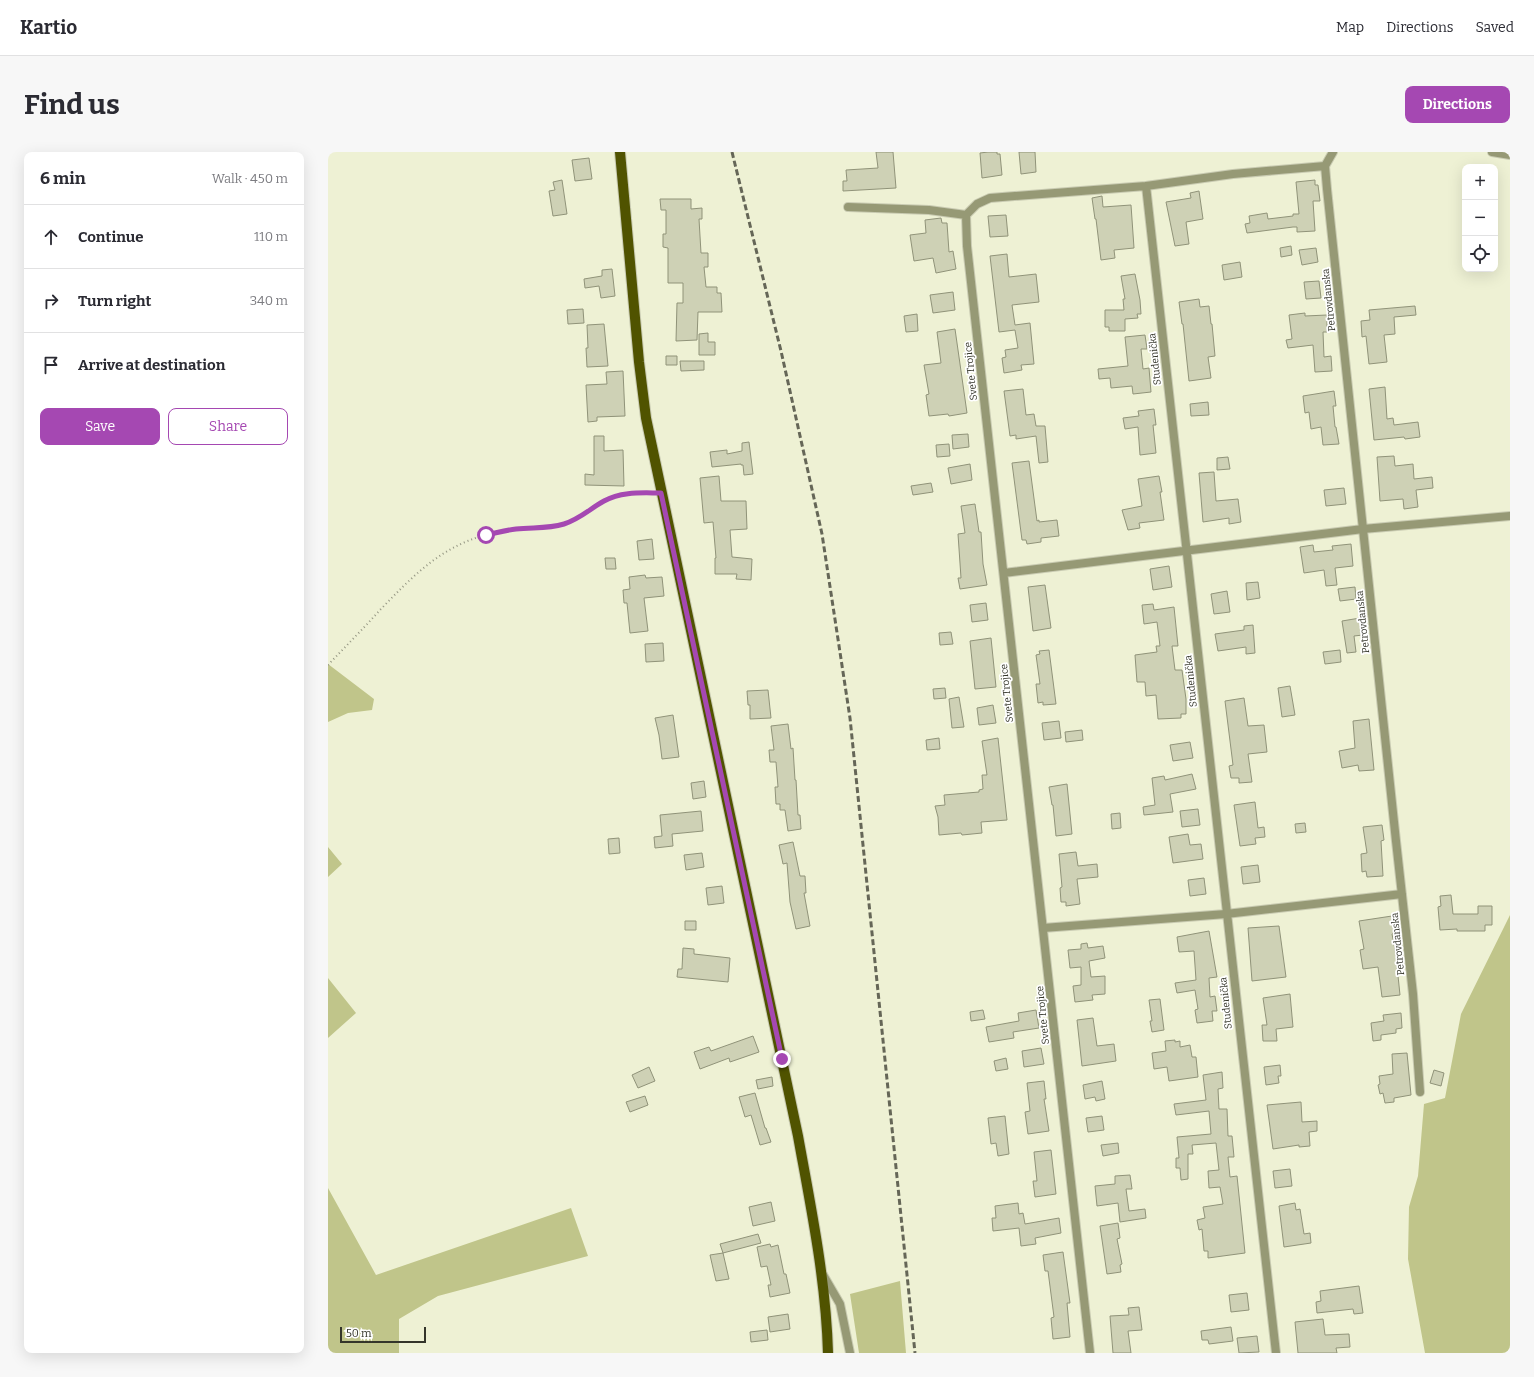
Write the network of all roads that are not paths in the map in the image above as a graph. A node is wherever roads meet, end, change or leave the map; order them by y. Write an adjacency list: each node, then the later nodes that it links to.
1 (620, 152): 17 (main road)
2 (1333, 152): 5 (street)
3 (1492, 152): 4 (street)
4 (1510, 155)
5 (1325, 166): 6 (street); 10 (street, Petrovdanska)
6 (1146, 186): 8 (street); 11 (street, Studenička)
7 (848, 206): 8 (street)
8 (966, 216): 12 (street, Svete Trojice)
9 (1510, 516): 10 (street)
10 (1363, 529): 11 (street); 13 (street, Petrovdanska)
11 (1186, 550): 12 (street); 14 (street, Studenička)
12 (1004, 573): 15 (street, Svete Trojice)
13 (1402, 894): 14 (street); 16 (street, Petrovdanska)
14 (1226, 914): 15 (street); 21 (street, Studenička)
15 (1043, 928): 20 (street, Svete Trojice)
16 (1420, 1092)
17 (821, 1271): 18 (main road); 19 (street)
18 (828, 1353)
19 (850, 1353)
20 (1090, 1353)
21 (1276, 1353)

